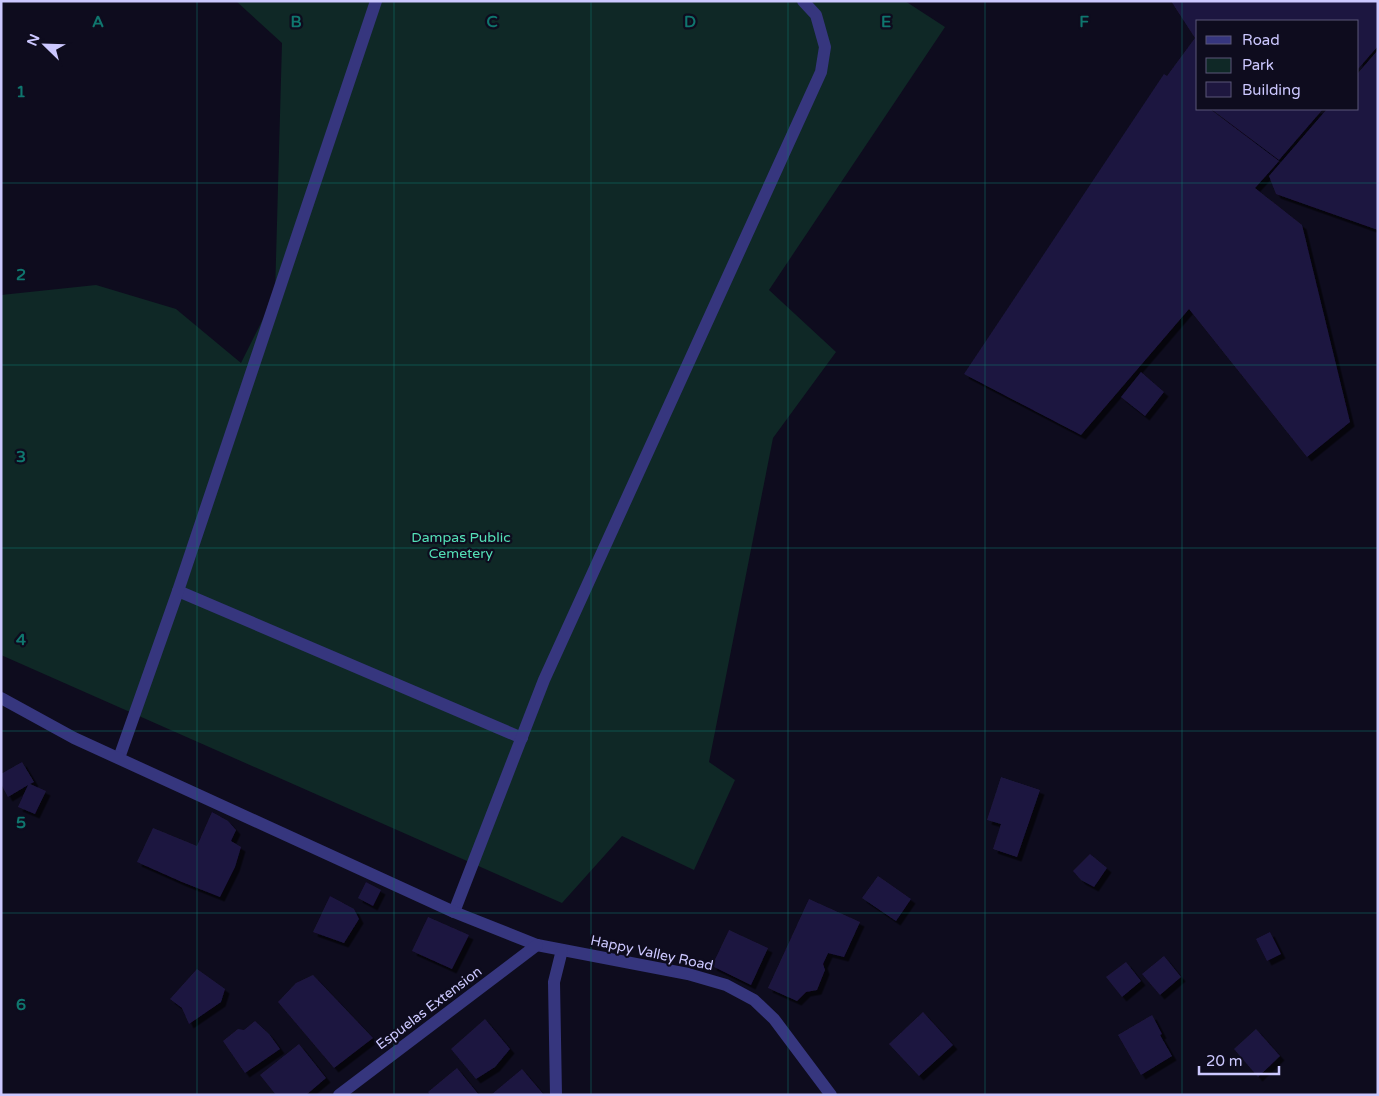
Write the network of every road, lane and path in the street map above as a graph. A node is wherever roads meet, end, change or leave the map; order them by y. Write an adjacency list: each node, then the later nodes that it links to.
1 (376, 1): 3 (street)
2 (803, 1): 5 (street)
3 (178, 591): 5 (street); 6 (street)
4 (1, 698): 6 (street, Happy Valley Road)
5 (522, 738): 7 (street)
6 (119, 758): 7 (street, Happy Valley Road)
7 (454, 912): 8 (street, Happy Valley Road)
8 (538, 945): 9 (street, Happy Valley Road); 10 (street, Espuelas Extension)
9 (562, 950): 11 (street); 12 (street, Happy Valley Road)
10 (340, 1095)
11 (556, 1095)
12 (831, 1095)

